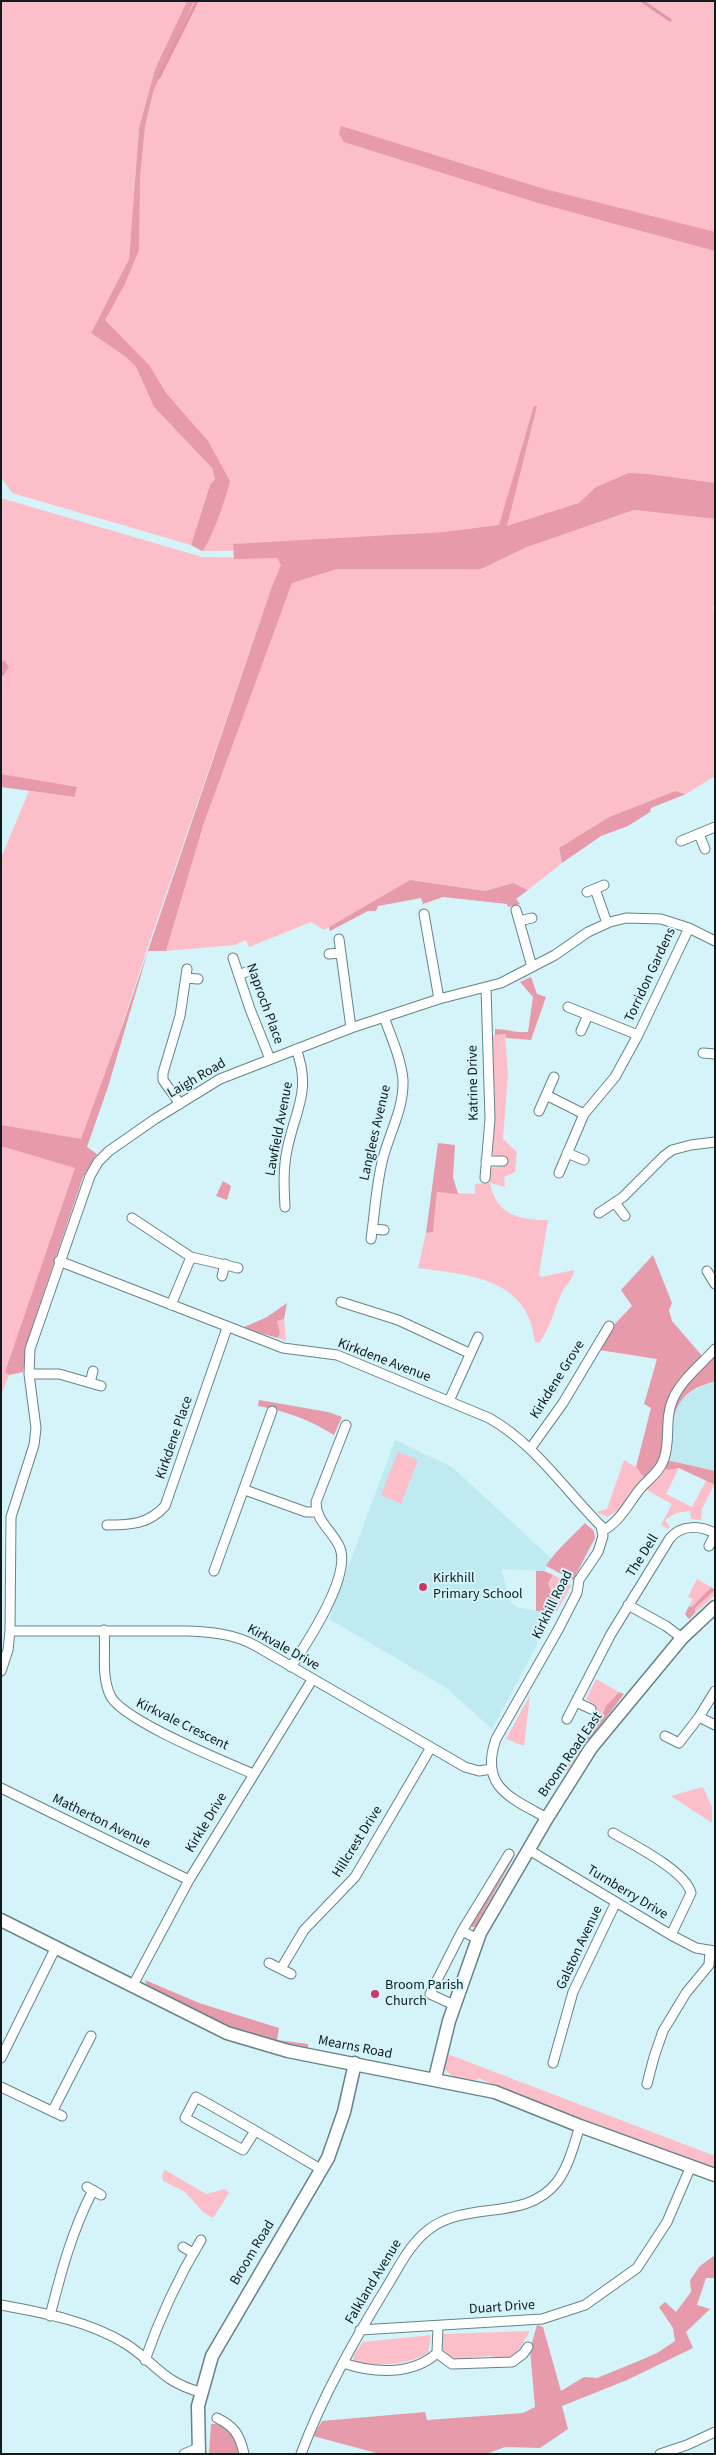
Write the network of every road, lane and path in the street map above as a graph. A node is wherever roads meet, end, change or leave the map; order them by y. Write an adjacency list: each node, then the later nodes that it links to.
1 (715, 827): 2 (street)
2 (699, 834): 3 (street); 4 (street)
3 (681, 842)
4 (705, 848)
5 (595, 889): 10 (street)
6 (516, 910): 9 (street)
7 (424, 914): 22 (street)
8 (532, 918): 9 (street)
9 (519, 921): 17 (street)
10 (607, 923): 11 (street, Laigh Road); 17 (street, Laigh Road)
11 (689, 928): 13 (street, Laigh Road); 28 (street, Torridon Gardens)
12 (338, 939): 14 (street)
13 (715, 941)
14 (340, 953): 15 (street); 26 (street)
15 (329, 954)
16 (233, 958): 19 (street, Naproch Place)
17 (532, 967): 21 (street, Laigh Road)
18 (251, 970): 19 (street)
19 (239, 975): 32 (street, Naproch Place)
20 (198, 979): 35 (street)
21 (486, 988): 22 (street, Laigh Road); 41 (street, Katrine Drive)
22 (439, 999): 25 (street, Laigh Road)
23 (568, 1007): 24 (street, Torridon Gardens)
24 (588, 1015): 27 (street); 28 (street, Torridon Gardens)
25 (384, 1017): 26 (street, Laigh Road); 51 (street, Langlees Avenue)
26 (351, 1028): 29 (street, Laigh Road)
27 (581, 1031)
28 (638, 1035): 37 (street, Torridon Gardens)
29 (296, 1049): 32 (street, Laigh Road); 46 (street, Lawfield Avenue)
30 (703, 1053): 31 (street)
31 (715, 1054)
32 (270, 1059): 35 (street, Laigh Road)
33 (554, 1077): 34 (street)
34 (546, 1094): 36 (street); 37 (street)
35 (180, 1104): 56 (street, Laigh Road)
36 (538, 1111)
37 (584, 1114): 39 (street, Torridon Gardens)
38 (715, 1142): 45 (street)
39 (567, 1153): 40 (street); 43 (street, Torridon Gardens)
40 (584, 1160)
41 (486, 1161): 42 (street); 44 (street, Katrine Drive)
42 (503, 1161)
43 (559, 1172)
44 (485, 1178)
45 (615, 1203): 47 (street); 48 (street)
46 (285, 1207)
47 (599, 1212)
48 (625, 1216)
49 (132, 1218): 50 (street)
50 (140, 1223): 53 (street); 55 (street)
51 (373, 1229): 52 (street); 54 (street, Langlees Avenue)
52 (384, 1230)
53 (134, 1232)
54 (371, 1239)
55 (191, 1256): 57 (street); 63 (street)
56 (59, 1261): 63 (street, Kirkdene Avenue); 72 (street, Laigh Road)
57 (225, 1264): 58 (street); 60 (street)
58 (238, 1268)
59 (707, 1271): 61 (street)
60 (222, 1276)
61 (715, 1284)
62 (341, 1302): 64 (street)
63 (171, 1305): 67 (street, Kirkdene Avenue)
64 (353, 1306): 65 (street); 70 (street)
65 (349, 1315)
66 (609, 1326): 78 (street, Kirkdene Grove)
67 (228, 1328): 75 (street, Kirkdene Avenue); 82 (street, Kirkdene Place)
68 (478, 1337): 70 (street)
69 (715, 1349): 83 (street)
70 (469, 1353): 75 (street)
71 (93, 1371): 73 (street)
72 (29, 1374): 73 (street); 91 (street, Laigh Road)
73 (90, 1383): 74 (street)
74 (101, 1386)
75 (449, 1401): 78 (street, Kirkdene Avenue)
76 (272, 1411): 79 (street)
77 (346, 1425): 80 (street)
78 (530, 1448): 83 (street, Kirkdene Avenue)
79 (245, 1490): 80 (street); 87 (street)
80 (316, 1512): 93 (street)
81 (107, 1525): 82 (street, Kirkdene Place)
82 (118, 1525): 85 (street)
83 (602, 1531): 104 (street, Kirkhill Road)
84 (715, 1534): 86 (street); 88 (street, The Dell)
85 (118, 1536)
86 (709, 1546)
87 (214, 1571)
88 (628, 1605): 92 (street); 97 (street, The Dell)
89 (715, 1607): 92 (street, Broom Road East)
90 (104, 1630): 91 (street, Kirkvale Drive); 93 (street, Kirkvale Drive); 105 (street, Kirkvale Crescent)
91 (10, 1631): 94 (street, Laigh Road)
92 (682, 1638): 107 (street, Broom Road East)
93 (291, 1666): 95 (street, Kirkvale Drive)
94 (1, 1671)
95 (312, 1680): 103 (street, Kirkvale Drive); 105 (street, Kirkle Drive)
96 (714, 1694): 99 (street)
97 (576, 1702): 98 (street); 100 (street, The Dell)
98 (591, 1709)
99 (699, 1717): 101 (street); 102 (street)
100 (567, 1719)
101 (715, 1725)
102 (665, 1736)
103 (430, 1748): 104 (street, Kirkvale Drive); 120 (street, Hillcrest Drive)
104 (491, 1769): 107 (street)
105 (253, 1774): 111 (street, Kirkle Drive)
106 (1, 1788): 111 (street, Matherton Avenue)
107 (547, 1818): 109 (street, Broom Road East)
108 (613, 1832): 115 (street)
109 (529, 1850): 112 (street, Turnberry Drive); 116 (street, Broom Road East)
110 (509, 1854): 114 (street)
111 (189, 1880): 122 (street, Kirkle Drive)
112 (616, 1902): 115 (street, Turnberry Drive); 127 (street, Galston Avenue)
113 (1, 1920): 117 (street, Mearns Road)
114 (462, 1931): 116 (street); 123 (street)
115 (670, 1934): 118 (street, Turnberry Drive)
116 (478, 1939): 123 (street, Broom Road East)
117 (56, 1947): 122 (street, Mearns Road); 125 (street)
118 (712, 1951): 129 (street)
119 (269, 1963): 120 (street)
120 (282, 1967): 121 (street)
121 (291, 1974)
122 (133, 1985): 126 (street, Mearns Road)
123 (454, 2005): 128 (street, Broom Road East)
124 (91, 2036): 131 (street)
125 (1, 2058)
126 (355, 2063): 128 (street, Mearns Road); 136 (street, Broom Road)
127 (553, 2063)
128 (434, 2078): 133 (street, Mearns Road)
129 (647, 2084)
130 (1, 2087): 131 (street)
131 (53, 2110): 132 (street)
132 (62, 2116)
133 (580, 2126): 135 (street, Mearns Road); 145 (street, Falkland Avenue)
134 (255, 2131): 134 (street); 136 (street)
135 (691, 2166): 137 (street, Mearns Road); 144 (street, Duart Drive)
136 (322, 2170): 150 (street, Broom Road)
137 (715, 2175)
138 (94, 2191): 143 (street)
139 (201, 2240): 141 (street)
140 (183, 2247): 141 (street)
141 (193, 2253): 148 (street)
142 (1, 2305): 143 (street)
143 (50, 2316): 148 (street)
144 (438, 2326): 145 (street, Duart Drive); 147 (street)
145 (360, 2330): 149 (street, Falkland Avenue)
146 (528, 2347): 147 (street)
147 (437, 2353): 149 (street)
148 (145, 2360): 150 (street)
149 (343, 2363): 156 (street, Falkland Avenue)
150 (200, 2392): 153 (street, Broom Road)
151 (216, 2418): 155 (street)
152 (715, 2432): 157 (street)
153 (198, 2451): 154 (street, Broom Road)
154 (184, 2454)
155 (244, 2454)
156 (301, 2454)
157 (660, 2454)

